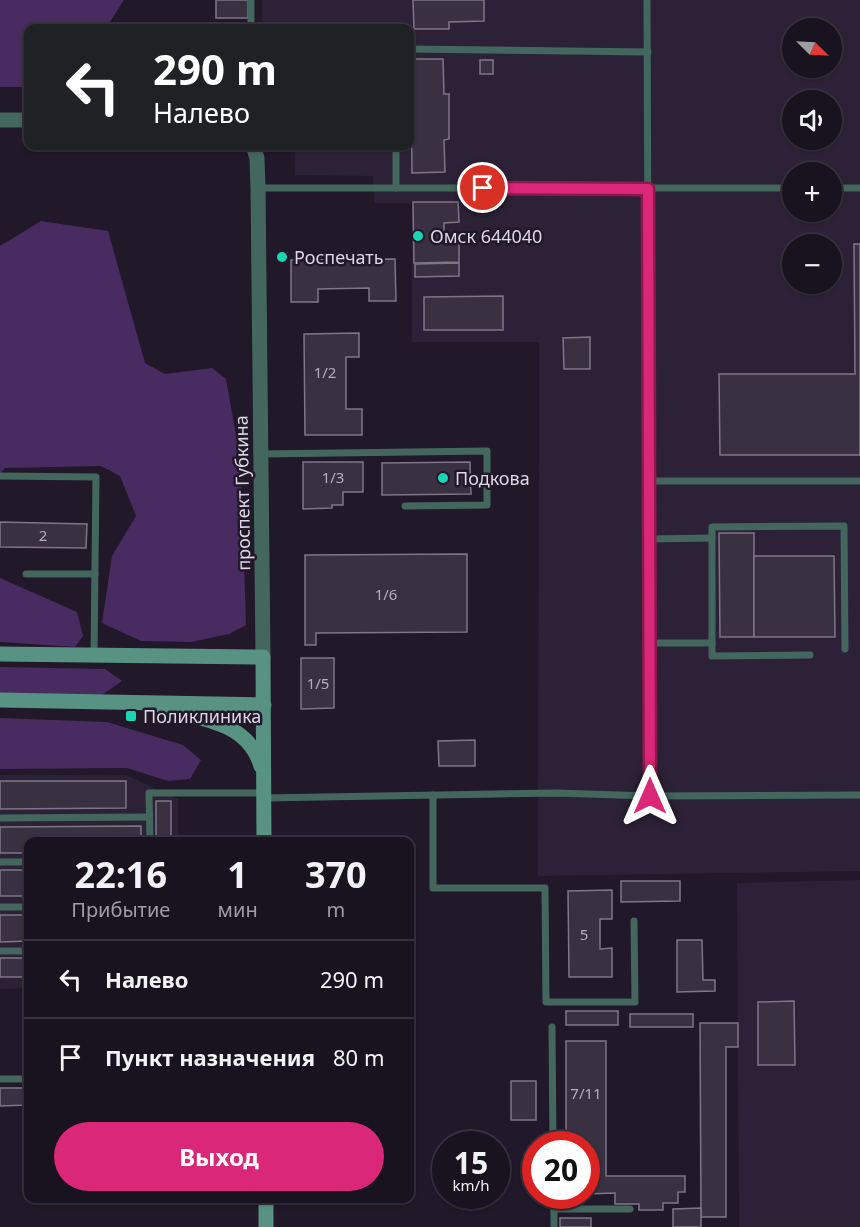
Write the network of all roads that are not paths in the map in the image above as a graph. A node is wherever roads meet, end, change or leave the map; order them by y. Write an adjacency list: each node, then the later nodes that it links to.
1 (251, 0): 3 (lane)
2 (648, 0): 5 (lane)
3 (251, 24)
4 (414, 49): 5 (lane)
5 (648, 52): 15 (lane)
6 (0, 120): 7 (street)
7 (24, 120)
8 (254, 150): 10 (street, проспект Губкина)
9 (396, 150): 11 (lane)
10 (258, 188): 11 (lane); 16 (street, проспект Губкина)
11 (396, 188): 15 (lane)
12 (782, 188): 15 (lane)
13 (842, 188): 14 (lane)
14 (860, 188)
15 (648, 189): 18 (lane)
16 (261, 454): 20 (lane); 31 (street, проспект Губкина)
17 (0, 476): 24 (lane)
18 (649, 481): 19 (lane); 21 (lane)
19 (860, 481)
20 (405, 506)
21 (649, 538): 22 (lane); 25 (lane)
22 (712, 538): 26 (lane); 27 (lane)
23 (26, 573): 24 (lane)
24 (95, 574): 29 (lane)
25 (649, 643): 26 (lane); 38 (lane)
26 (712, 643): 30 (lane)
27 (844, 649)
28 (0, 654): 29 (main road)
29 (94, 655): 31 (main road)
30 (810, 655)
31 (263, 657): 34 (main road, проспект Губкина)
32 (0, 700): 33 (main road)
33 (140, 703): 34 (main road); 35 (main road)
34 (264, 705): 35 (main road, проспект Губкина)
35 (264, 790): 36 (lane); 40 (lane); 42 (main road, проспект Губкина)
36 (432, 795): 38 (lane); 47 (lane)
37 (860, 795): 38 (lane)
38 (650, 796)
39 (0, 818): 40 (lane)
40 (149, 818): 41 (lane)
41 (150, 837)
42 (264, 837)
43 (0, 862): 44 (lane)
44 (24, 862)
45 (0, 907): 46 (lane)
46 (24, 907)
47 (634, 921)
48 (0, 951): 49 (lane)
49 (24, 951)
50 (552, 1027): 53 (lane)
51 (0, 1079): 52 (lane)
52 (24, 1079)
53 (553, 1131)
54 (266, 1203): 58 (main road)
55 (554, 1209): 59 (lane)
56 (600, 1209): 57 (lane)
57 (630, 1209)
58 (266, 1227)
59 (554, 1227)

